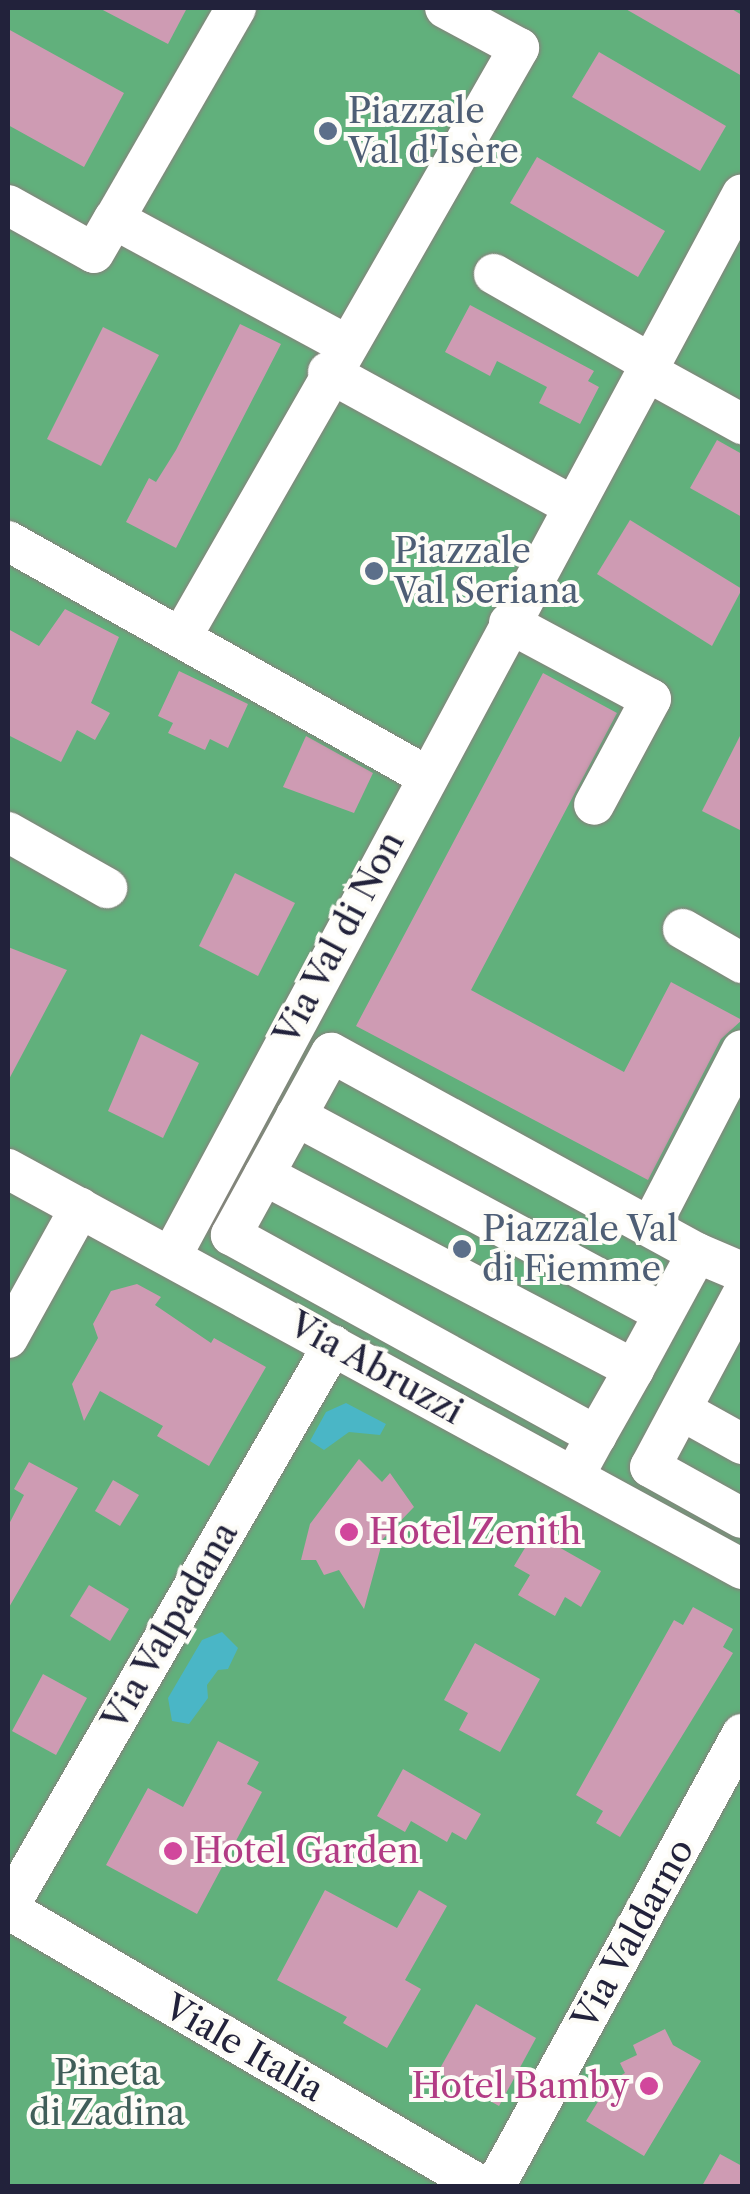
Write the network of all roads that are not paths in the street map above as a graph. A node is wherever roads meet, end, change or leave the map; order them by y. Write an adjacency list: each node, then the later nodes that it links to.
1 (236, 8): 5 (street)
2 (445, 8): 7 (street)
3 (742, 194): 8 (street, Via Val di Non)
4 (8, 205): 5 (street)
5 (114, 219): 7 (street)
6 (494, 274): 8 (street)
7 (338, 358): 10 (street); 13 (street)
8 (648, 367): 9 (street); 10 (street, Via Val di Non)
9 (742, 424)
10 (573, 506): 12 (street, Via Val di Non)
11 (8, 541): 13 (street)
12 (509, 623): 14 (street, Via Val di Non); 15 (street)
13 (182, 636): 14 (street)
14 (426, 776): 20 (street, Via Val di Non)
15 (594, 805)
16 (8, 832): 17 (street)
17 (107, 888)
18 (682, 929): 19 (street)
19 (742, 963)
20 (290, 1030): 22 (street); 29 (street, Via Val di Non)
21 (742, 1050): 27 (street)
22 (331, 1052): 23 (street); 28 (street)
23 (296, 1116): 25 (street); 32 (street)
24 (8, 1168): 26 (street, Via Abruzzi)
25 (264, 1175): 36 (street); 40 (street)
26 (80, 1208): 29 (street, Via Abruzzi); 33 (street)
27 (658, 1210)
28 (697, 1252): 30 (street); 32 (street)
29 (172, 1255): 34 (street, Via Abruzzi)
30 (742, 1272)
31 (742, 1296): 35 (street)
32 (664, 1314): 36 (street)
33 (8, 1338)
34 (333, 1345): 40 (street, Via Abruzzi); 44 (street, Via Valpadana)
35 (730, 1351): 37 (street)
36 (634, 1368): 40 (street)
37 (681, 1410): 38 (street); 39 (street)
38 (742, 1444)
39 (650, 1467): 40 (street); 41 (street)
40 (602, 1476): 42 (street, Via Abruzzi)
41 (742, 1518)
42 (742, 1570)
43 (742, 1734): 46 (street, Via Valdarno)
44 (8, 1909): 45 (street, Viale Italia)
45 (482, 2186)
46 (495, 2186)

